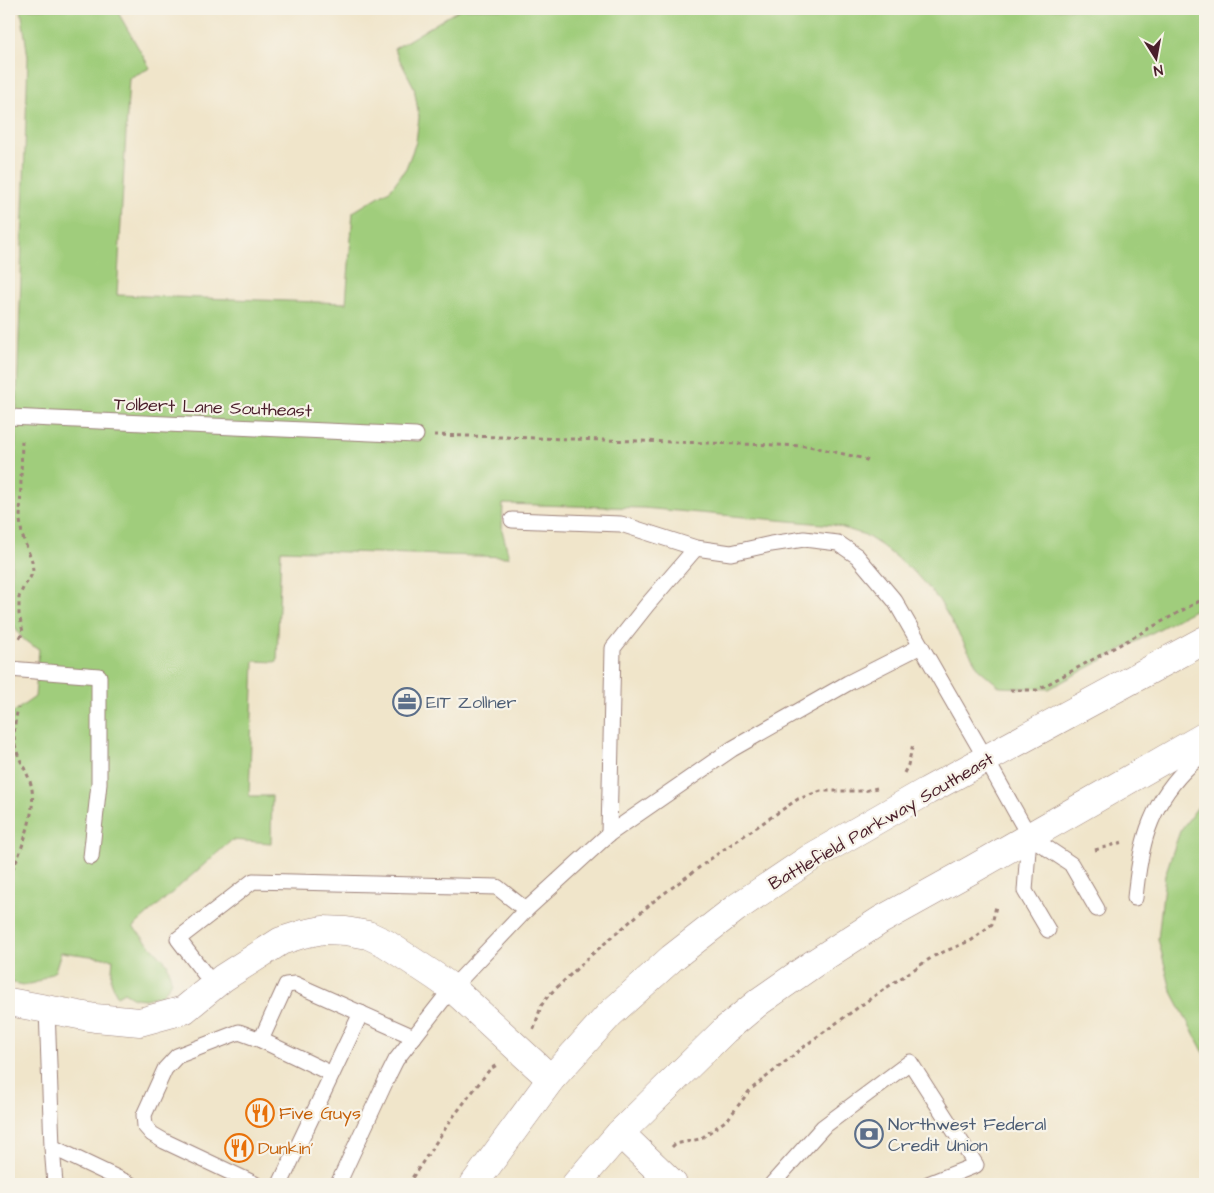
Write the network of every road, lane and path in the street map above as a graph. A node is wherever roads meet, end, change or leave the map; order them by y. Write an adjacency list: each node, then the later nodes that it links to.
1 (15, 418): 2 (lane, Tolbert Lane Southeast); 7 (path)
2 (416, 435): 3 (path)
3 (869, 461)
4 (512, 520): 5 (lane)
5 (696, 548): 9 (lane); 19 (lane)
6 (1205, 598): 11 (path)
7 (20, 638)
8 (1205, 640): 16 (main road, Battlefield Parkway Southeast)
9 (921, 646): 16 (lane); 19 (lane)
10 (9, 669): 21 (lane)
11 (1010, 690)
12 (18, 708): 22 (path)
13 (1205, 736): 20 (main road)
14 (913, 744): 17 (path)
15 (1205, 752): 23 (lane)
16 (986, 759): 20 (lane); 38 (main road, Battlefield Parkway Southeast)
17 (903, 774)
18 (882, 787): 33 (path)
19 (609, 834): 26 (lane)
20 (1029, 836): 25 (lane); 27 (lane); 39 (main road)
21 (91, 857)
22 (9, 877)
23 (1135, 898)
24 (996, 906): 41 (path)
25 (1097, 908)
26 (526, 910): 28 (lane); 29 (lane)
27 (1048, 930)
28 (214, 986): 29 (main road); 31 (main road)
29 (452, 988): 34 (lane); 38 (main road)
30 (9, 1002): 31 (main road)
31 (47, 1009): 40 (lane)
32 (361, 1013): 34 (lane); 35 (lane); 37 (lane)
33 (534, 1030)
34 (414, 1038): 46 (lane)
35 (261, 1040): 37 (lane); 44 (lane)
36 (504, 1061): 47 (path)
37 (332, 1074): 45 (lane)
38 (550, 1078): 48 (main road, Battlefield Parkway Southeast)
39 (620, 1133): 41 (main road); 49 (main road)
40 (52, 1147): 42 (lane); 43 (lane)
41 (664, 1175)
42 (55, 1184)
43 (130, 1184)
44 (255, 1184)
45 (280, 1184)
46 (338, 1184)
47 (408, 1184)
48 (474, 1184)
49 (576, 1184)
50 (772, 1184): 51 (lane)
51 (928, 1184)

